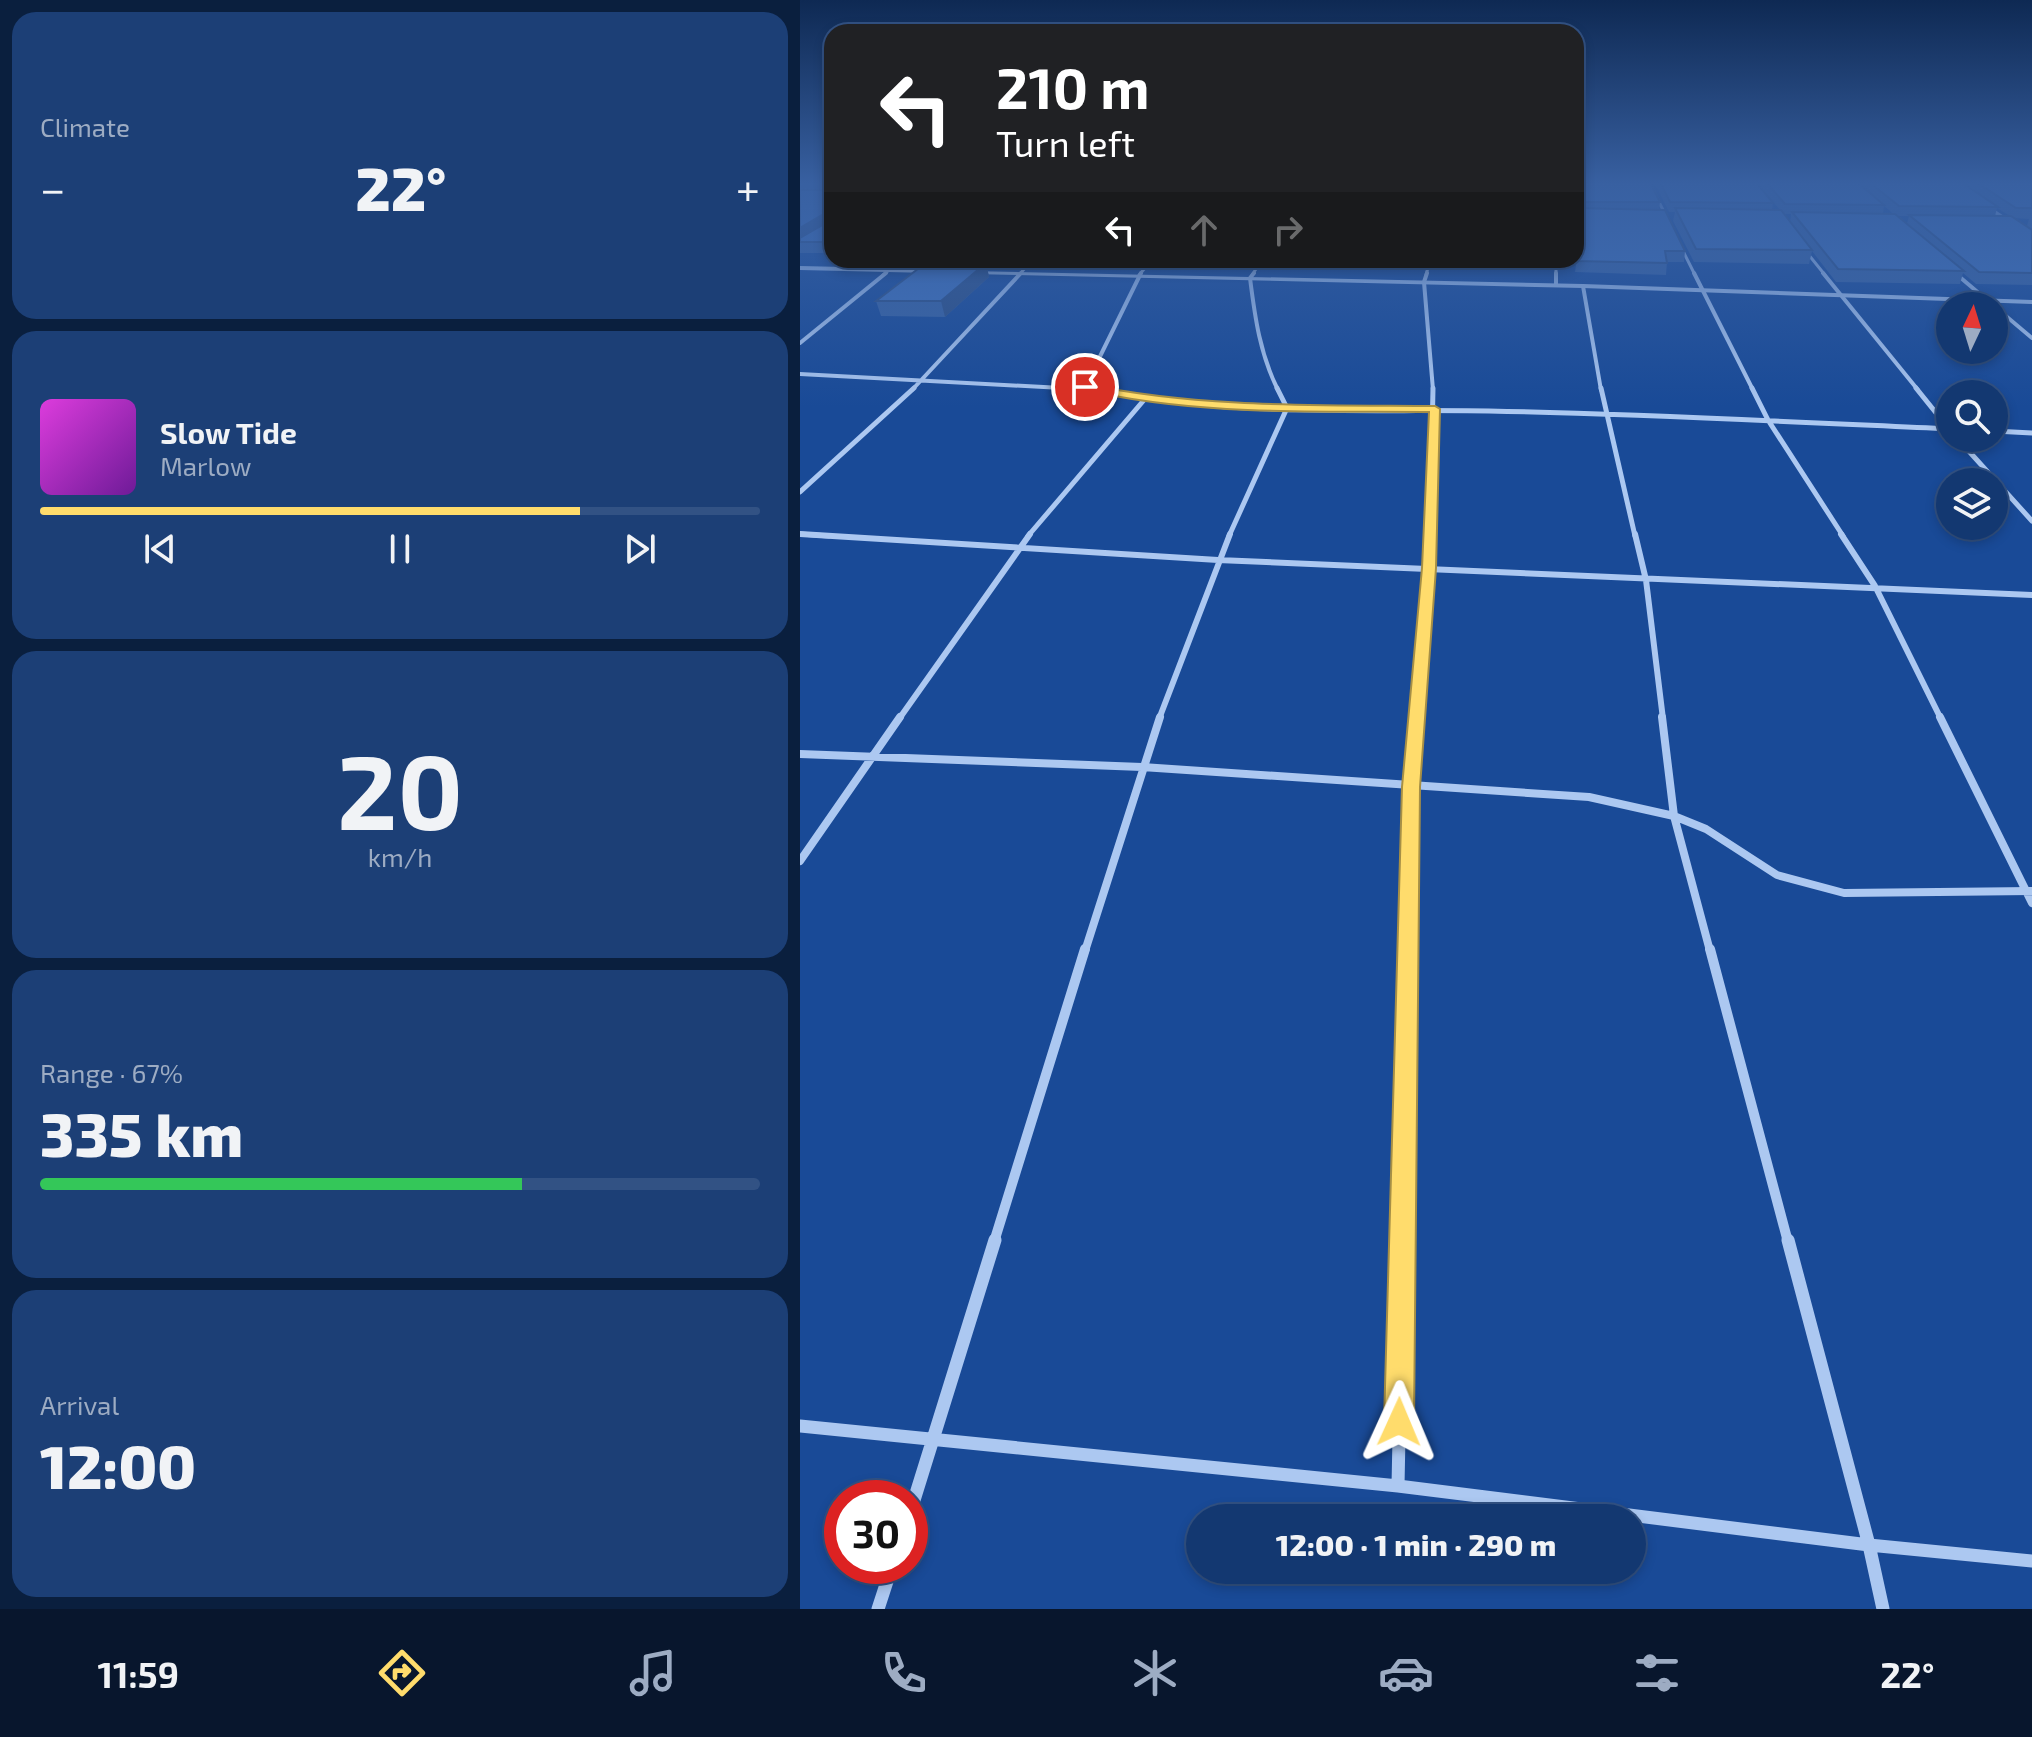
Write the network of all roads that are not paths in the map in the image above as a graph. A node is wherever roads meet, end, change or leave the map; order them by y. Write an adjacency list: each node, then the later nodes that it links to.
1 (1686, 257): 20 (street)
2 (1810, 257): 22 (street)
3 (1945, 264): 21 (street)
4 (800, 268): 11 (street)
5 (890, 268): 11 (street)
6 (1023, 268): 14 (street)
7 (1145, 268): 15 (street)
8 (1257, 268): 16 (street)
9 (1428, 268): 17 (street)
10 (1556, 268): 18 (street)
11 (887, 270): 12 (street); 28 (street)
12 (945, 272)
13 (959, 272): 14 (street)
14 (1017, 274): 15 (street); 30 (street)
15 (1139, 275): 16 (street); 31 (street)
16 (1250, 278): 17 (street); 33 (street)
17 (1424, 282): 18 (street); 34 (street)
18 (1556, 285): 19 (street)
19 (1583, 286): 20 (street); 36 (street)
20 (1702, 292): 22 (street); 37 (street)
21 (1980, 292)
22 (1838, 294): 23 (street); 35 (street)
23 (1936, 298)
24 (2008, 301): 25 (street)
25 (2032, 302)
26 (2008, 316): 27 (street)
27 (2032, 338)
28 (800, 343)
29 (800, 374): 30 (street)
30 (924, 379): 31 (street); 42 (street)
31 (1085, 387): 32 (street)
32 (1144, 400): 33 (street); 45 (street)
33 (1287, 408): 34 (street); 46 (street)
34 (1435, 409): 36 (street); 47 (street)
35 (1936, 412)
36 (1605, 413): 37 (street); 48 (street)
37 (1768, 420): 38 (street); 49 (street)
38 (1936, 428)
39 (2008, 432): 40 (street)
40 (2032, 433)
41 (1970, 452): 43 (street)
42 (800, 492)
43 (2032, 521)
44 (800, 534): 45 (street)
45 (1018, 548): 46 (street); 52 (street)
46 (1218, 560): 47 (street); 53 (street)
47 (1429, 568): 48 (street); 54 (street)
48 (1646, 580): 49 (street); 55 (street)
49 (1875, 586): 50 (street); 57 (street)
50 (2032, 595)
51 (800, 754): 52 (street)
52 (872, 755): 53 (street); 56 (street)
53 (1142, 767): 54 (street); 60 (street)
54 (1411, 787): 55 (street); 62 (street)
55 (1674, 816): 57 (street); 63 (street)
56 (800, 861)
57 (2029, 890): 58 (street)
58 (2032, 903)
59 (800, 1426): 60 (street)
60 (934, 1440): 61 (street); 62 (street)
61 (921, 1480)
62 (1398, 1486): 63 (street)
63 (1869, 1545): 64 (street); 67 (street)
64 (2032, 1561)
65 (886, 1584): 66 (street)
66 (878, 1609)
67 (1883, 1609)

